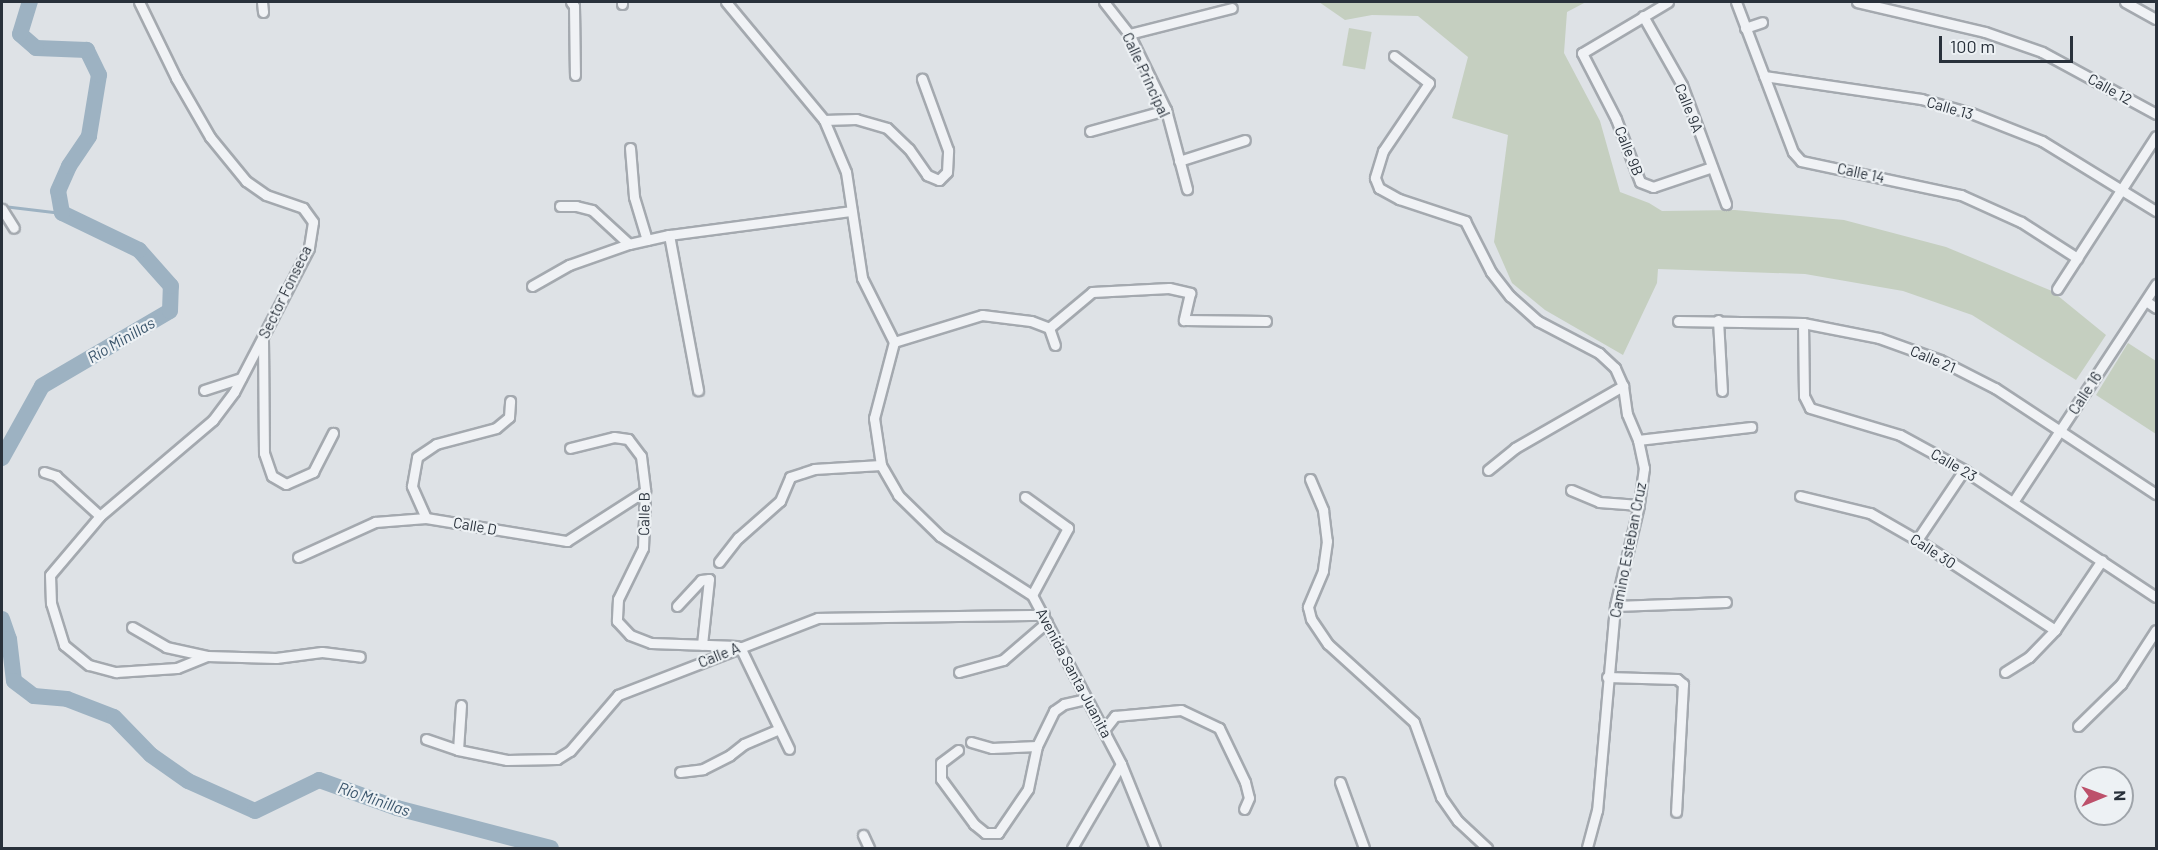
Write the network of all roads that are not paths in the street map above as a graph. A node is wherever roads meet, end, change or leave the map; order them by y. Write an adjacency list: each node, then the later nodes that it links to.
1 (139, 2): 52 (street, Sector Fonseca)
2 (262, 2): 11 (street)
3 (571, 2): 18 (street)
4 (726, 2): 23 (street)
5 (1104, 2): 16 (street, Calle Principal)
6 (1668, 2): 12 (street)
7 (1736, 2): 15 (street, Calle 14)
8 (1857, 2): 22 (street, Calle 12)
9 (2125, 2): 13 (street)
10 (1232, 8): 16 (street)
11 (263, 12)
12 (1643, 16): 29 (street, Calle 9A); 29 (street, Calle 9B)
13 (2157, 19)
14 (1762, 22): 15 (street)
15 (1746, 28): 19 (street, Calle 14)
16 (1129, 34): 21 (street, Calle Principal)
17 (1394, 56): 56 (street, Camino Esteban Cruz)
18 (575, 75)
19 (1764, 76): 30 (street, Calle 13); 41 (street, Calle 14)
20 (922, 79): 23 (street)
21 (1166, 110): 24 (street); 28 (street, Calle Principal)
22 (2157, 114)
23 (824, 120): 35 (street)
24 (1090, 131)
25 (2157, 136): 30 (street)
26 (1245, 140): 28 (street)
27 (630, 148): 39 (street)
28 (1179, 161): 31 (street, Calle Principal)
29 (1712, 167): 32 (street, Calle 9A)
30 (2122, 188): 36 (street, Calle 13); 41 (street)
31 (1187, 189)
32 (1726, 204)
33 (560, 206): 40 (street)
34 (2, 211): 37 (street)
35 (851, 211): 38 (street); 53 (street)
36 (2157, 211)
37 (14, 228)
38 (669, 235): 39 (street); 58 (street)
39 (647, 240): 40 (street)
40 (629, 244): 43 (street)
41 (2077, 258): 44 (street)
42 (2157, 284): 45 (street, Calle 16)
43 (532, 286)
44 (2057, 289)
45 (2146, 301): 46 (street); 62 (street, Calle 16)
46 (2157, 308)
47 (1718, 320): 49 (street, Calle 21); 50 (street, Calle 21); 59 (street)
48 (1266, 321): 51 (street)
49 (1678, 321)
50 (1803, 323): 62 (street, Calle 21); 68 (street, Calle 23)
51 (1049, 328): 53 (street); 54 (street)
52 (263, 336): 55 (street, Sector Fonseca); 63 (street)
53 (894, 342): 66 (street, Avenida Santa Juanita)
54 (1055, 345)
55 (241, 378): 57 (street); 78 (street, Sector Fonseca)
56 (1623, 386): 64 (street, Camino Esteban Cruz); 67 (street)
57 (204, 390)
58 (698, 390)
59 (1722, 391)
60 (510, 401): 79 (street)
61 (1750, 427): 64 (street)
62 (2061, 430): 73 (street, Calle 21); 76 (street, Calle 16)
63 (333, 433)
64 (1638, 440): 77 (street, Camino Esteban Cruz)
65 (570, 448): 72 (street, Calle B)
66 (881, 465): 83 (street); 84 (street, Avenida Santa Juanita)
67 (1488, 470)
68 (1964, 470): 76 (street, Calle 23); 80 (street)
69 (44, 472): 78 (street)
70 (1310, 479): 121 (street)
71 (1571, 490): 77 (street)
72 (645, 491): 79 (street, Calle D); 93 (street, Calle B)
73 (2157, 494)
74 (1800, 496): 80 (street, Calle 30)
75 (1025, 498): 84 (street)
76 (2013, 502): 82 (street, Calle 23)
77 (1639, 505): 88 (street, Camino Esteban Cruz)
78 (100, 516): 95 (street, Sector Fonseca)
79 (426, 518): 81 (street, Calle D)
80 (1917, 540): 91 (street, Calle 30)
81 (298, 557)
82 (2102, 560): 85 (street, Calle 23); 91 (street)
83 (719, 562)
84 (1032, 595): 89 (street, Avenida Santa Juanita)
85 (2157, 597)
86 (1726, 602): 88 (street)
87 (677, 606): 93 (street)
88 (1615, 606): 99 (street, Camino Esteban Cruz)
89 (1046, 619): 94 (street, Calle A); 97 (street); 100 (street, Avenida Santa Juanita)
90 (132, 627): 95 (street)
91 (2055, 630): 98 (street)
92 (2157, 630): 102 (street)
93 (702, 645): 94 (street, Calle B)
94 (741, 646): 103 (street); 109 (street, Calle A)
95 (207, 656): 96 (street)
96 (360, 657)
97 (959, 672)
98 (2005, 672)
99 (1607, 676): 115 (street); 122 (street, Camino Esteban Cruz)
100 (1085, 699): 104 (street, Avenida Santa Juanita); 107 (street)
101 (461, 705): 109 (street)
102 (2078, 726)
103 (779, 729): 108 (street); 112 (street)
104 (1104, 730): 111 (street, Avenida Santa Juanita); 114 (street)
105 (426, 740): 109 (street, Calle A)
106 (971, 742): 107 (street)
107 (1037, 746): 110 (street)
108 (789, 749)
109 (458, 750)
110 (958, 750)
111 (1121, 764): 118 (street); 119 (street, Avenida Santa Juanita)
112 (680, 772)
113 (1340, 782): 120 (street)
114 (1244, 809)
115 (1676, 812)
116 (863, 835): 117 (street)
117 (869, 849)
118 (1072, 849)
119 (1155, 849)
120 (1364, 849)
121 (1487, 849)
122 (1587, 849)

